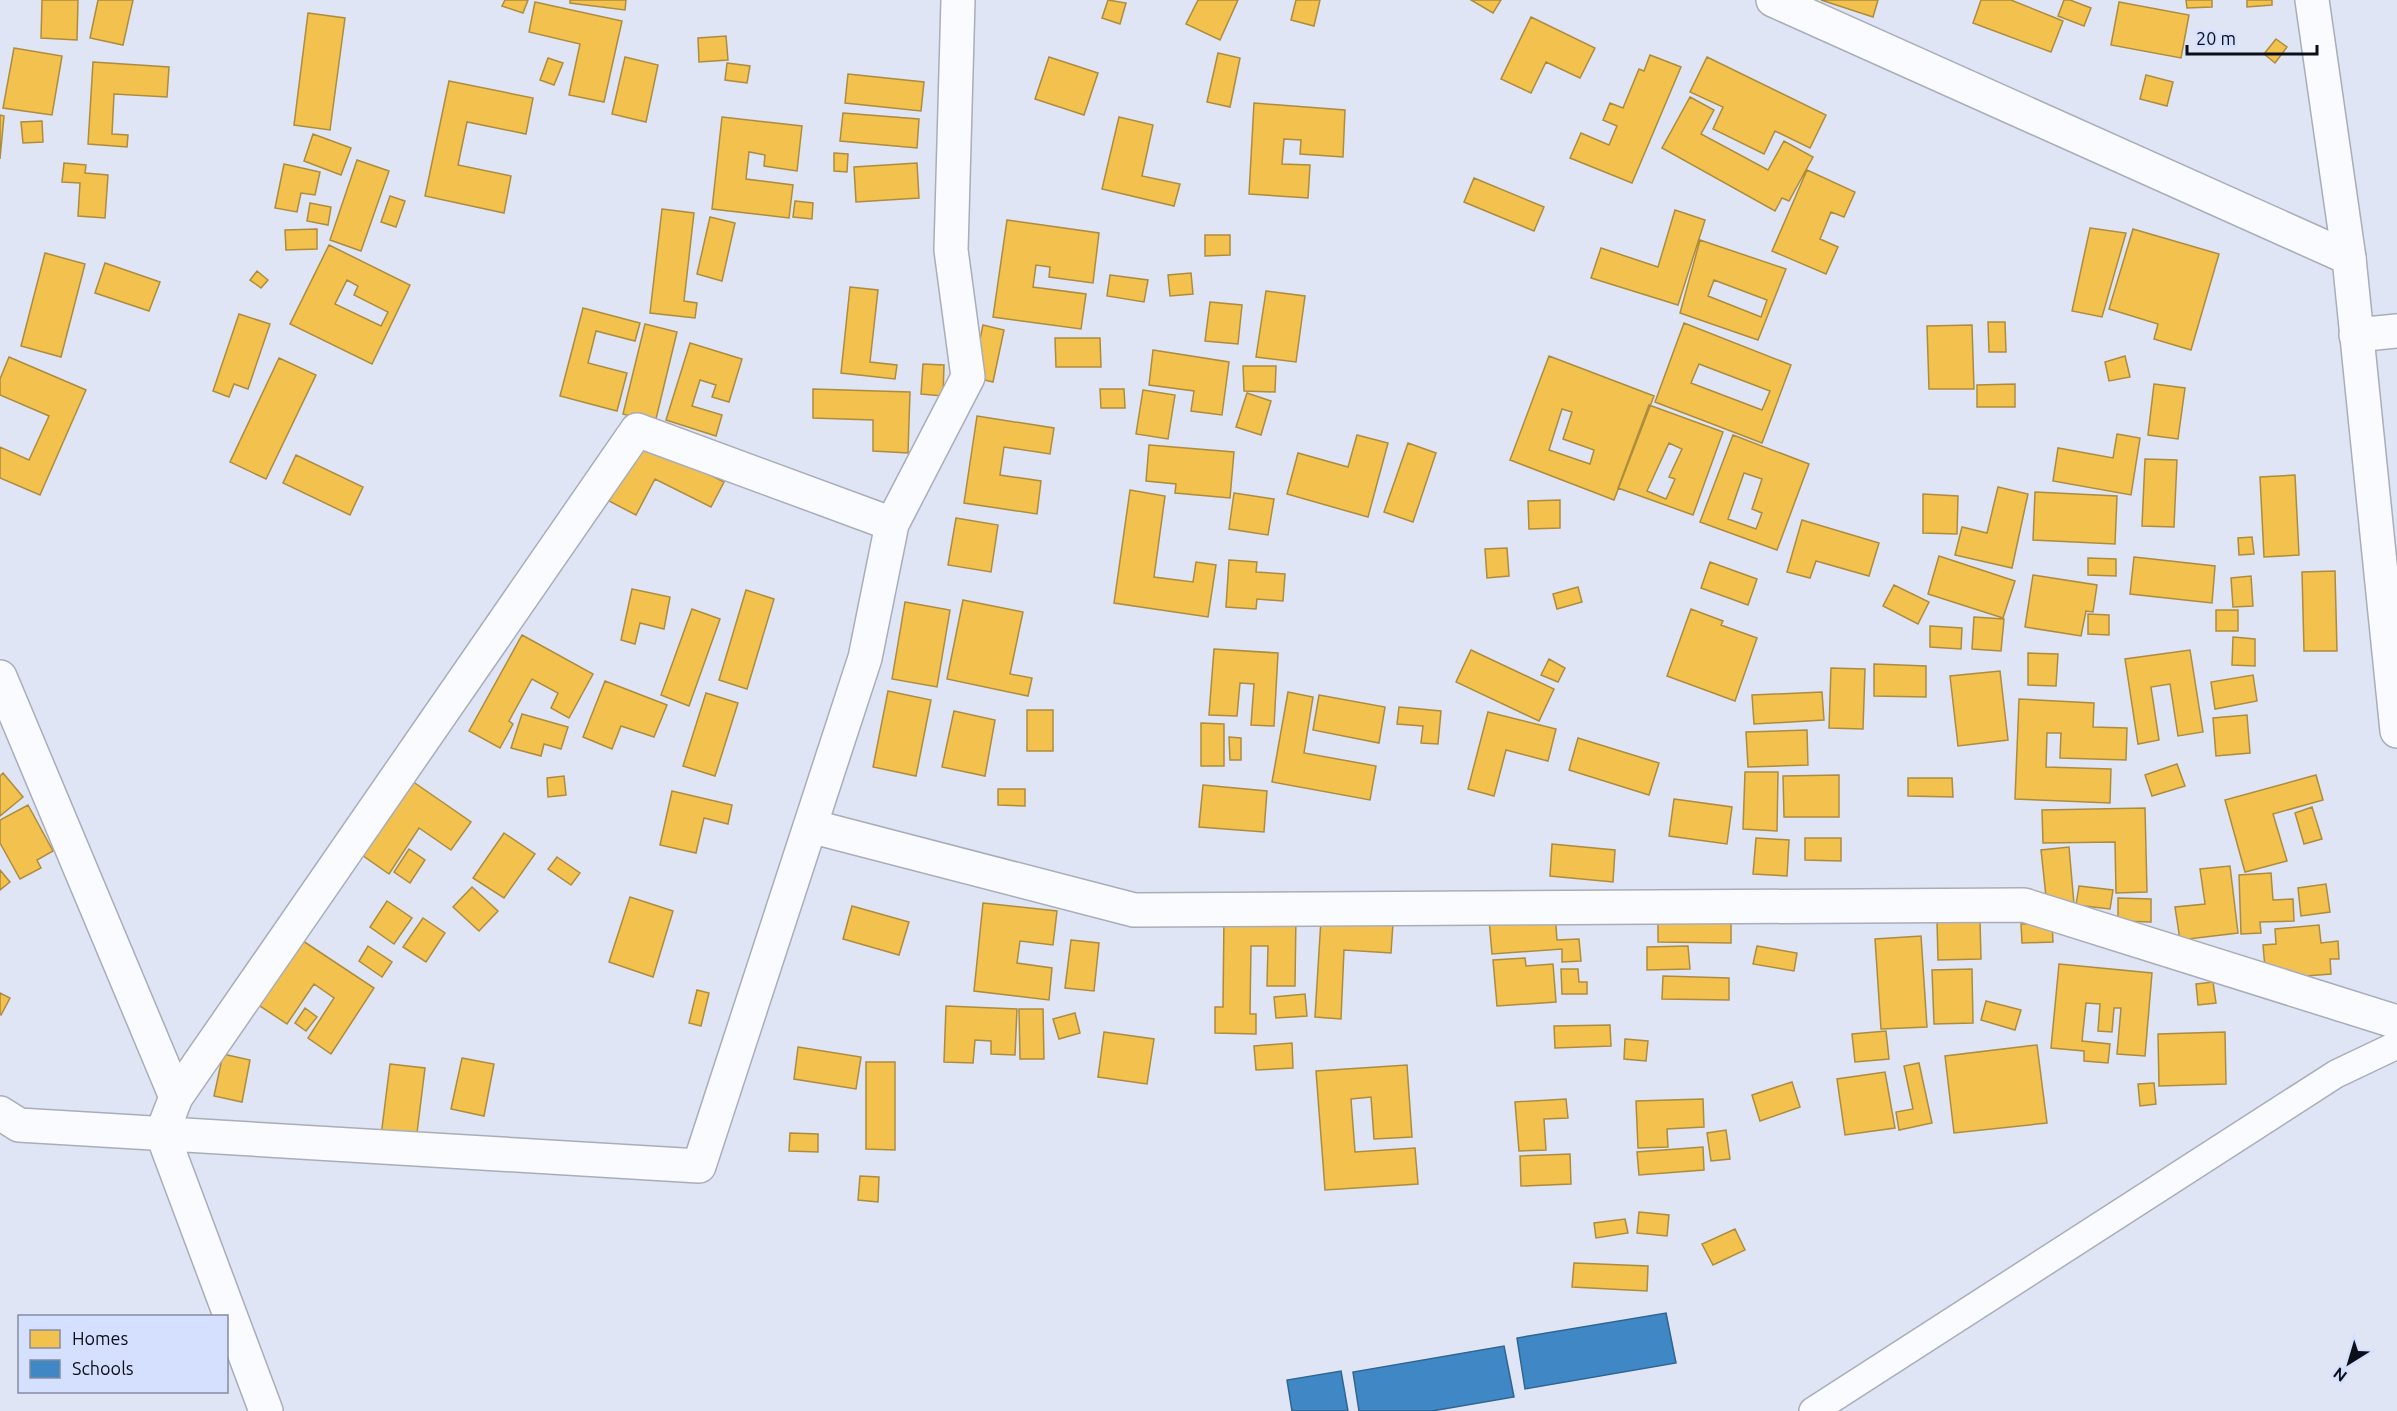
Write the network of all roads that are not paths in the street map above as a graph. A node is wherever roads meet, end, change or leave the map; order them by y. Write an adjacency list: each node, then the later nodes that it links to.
1 (958, 0): 7 (street)
2 (1773, 0): 4 (street)
3 (2312, 0): 4 (street)
4 (2349, 258): 6 (street)
5 (2397, 331): 6 (street)
6 (2356, 335): 9 (street)
7 (892, 524): 10 (street); 13 (street)
8 (0, 677): 13 (street)
9 (2397, 730)
10 (810, 826): 11 (street); 15 (street)
11 (2397, 1022)
12 (2397, 1045): 17 (lane)
13 (176, 1097): 15 (street)
14 (0, 1113): 15 (street)
15 (162, 1133): 16 (street)
16 (266, 1411)
17 (1812, 1411)

